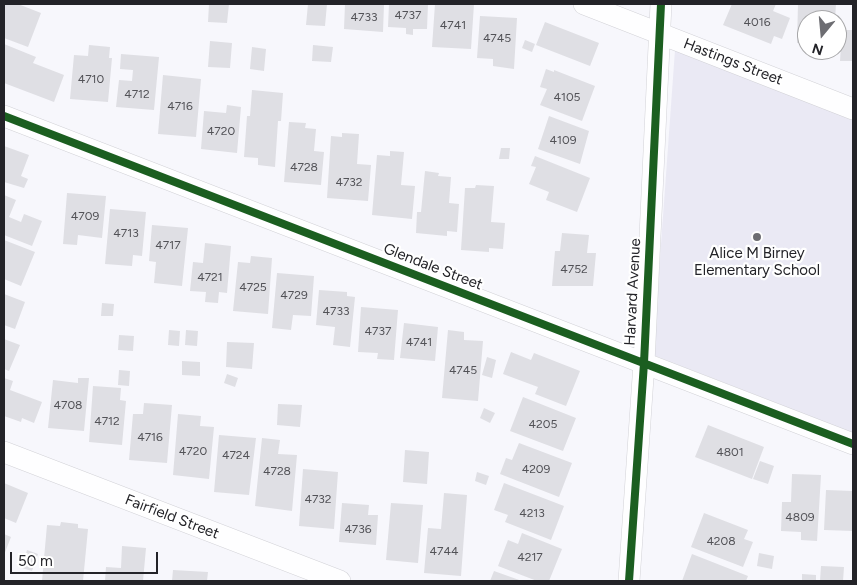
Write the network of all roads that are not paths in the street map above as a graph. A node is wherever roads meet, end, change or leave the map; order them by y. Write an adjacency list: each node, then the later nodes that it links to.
1 (584, 4): 3 (street, Hastings Street)
2 (661, 4): 3 (street, Harvard Avenue)
3 (659, 33): 4 (street, Hastings Street); 6 (street, Harvard Avenue)
4 (853, 109)
5 (4, 116): 6 (street, Glendale Street)
6 (644, 363): 7 (street, Glendale Street); 10 (street, Harvard Avenue)
7 (853, 444)
8 (4, 452): 9 (street, Fairfield Street)
9 (340, 581)
10 (628, 581)

